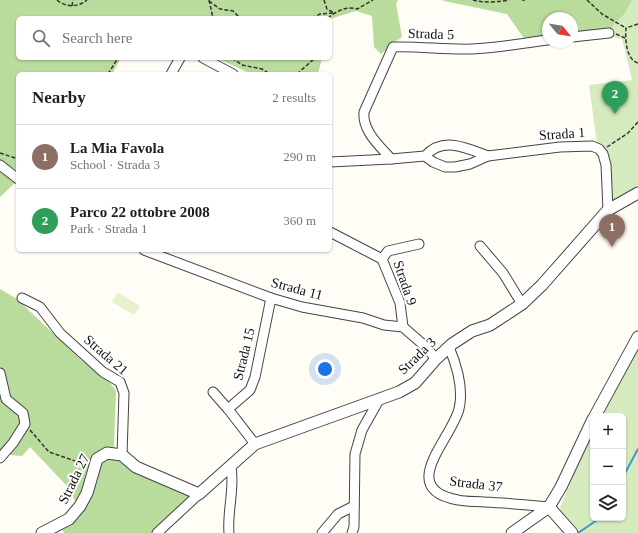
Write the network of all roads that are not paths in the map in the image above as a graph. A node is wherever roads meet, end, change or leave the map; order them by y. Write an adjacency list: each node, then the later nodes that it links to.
1 (609, 33): 2 (street)
2 (578, 36)
3 (542, 41): 10 (street, Strada 5)
4 (179, 60): 6 (street)
5 (207, 60): 7 (street)
6 (172, 72)
7 (229, 72)
8 (425, 156): 9 (street, Strada 1); 9 (street, Strada 1); 10 (street, Strada 1)
9 (488, 156): 15 (street, Strada 1)
10 (391, 160): 11 (street, Strada 1)
11 (332, 162)
12 (0, 165): 13 (street)
13 (16, 177)
14 (638, 193): 15 (street, Strada 3)
15 (608, 210): 23 (street, Strada 3)
16 (332, 233): 20 (street, Strada 9)
17 (419, 244): 20 (street)
18 (480, 246): 23 (street)
19 (149, 252): 22 (street, Strada 11)
20 (382, 259): 24 (street, Strada 9)
21 (22, 298): 35 (street, Strada 21)
22 (271, 298): 24 (street, Strada 11); 31 (street, Strada 15)
23 (522, 304): 26 (street, Strada 3)
24 (403, 328): 27 (street)
25 (638, 338): 32 (street)
26 (449, 346): 27 (street, Strada 3); 40 (street, Strada 37)
27 (436, 359): 30 (street, Strada 3)
28 (0, 373): 36 (street)
29 (213, 392): 31 (street)
30 (380, 398): 34 (street, Strada 3); 39 (street)
31 (228, 408): 34 (street)
32 (597, 413)
33 (590, 426): 40 (street)
34 (256, 444): 37 (street, Strada 3)
35 (122, 456): 38 (street); 41 (street, Strada 27)
36 (0, 458)
37 (231, 467): 38 (street, Strada 3); 43 (street)
38 (199, 494): 42 (street, Strada 3)
39 (354, 506): 44 (street); 45 (street)
40 (549, 507): 46 (street); 47 (street)
41 (42, 533)
42 (157, 533)
43 (229, 533)
44 (322, 533)
45 (352, 533)
46 (512, 533)
47 (572, 533)

